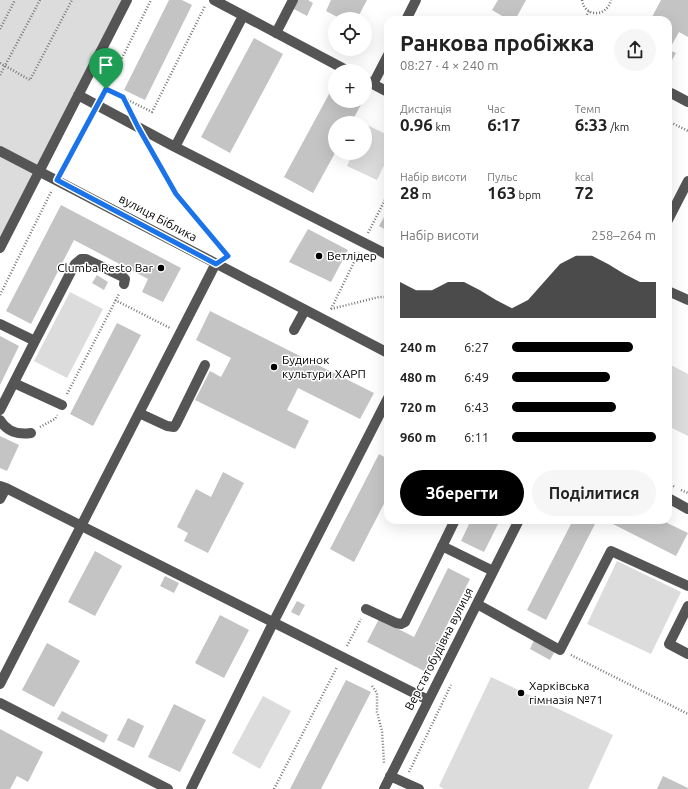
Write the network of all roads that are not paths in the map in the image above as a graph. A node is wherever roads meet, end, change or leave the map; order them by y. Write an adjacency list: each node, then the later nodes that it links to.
1 (127, 0): 14 (street)
2 (214, 0): 5 (street)
3 (293, 0): 7 (street)
4 (416, 0): 6 (street)
5 (243, 16): 7 (street); 16 (street)
6 (408, 16)
7 (276, 33): 9 (street)
8 (384, 61): 10 (street)
9 (335, 64)
10 (372, 78)
11 (372, 84): 12 (street)
12 (384, 90)
13 (672, 94): 15 (street)
14 (78, 96): 16 (street); 18 (street)
15 (688, 102)
16 (175, 146): 22 (street)
17 (0, 151): 18 (street, вулиця Біблика)
18 (40, 170): 21 (street); 23 (street, вулиця Біблика)
19 (688, 181): 20 (street)
20 (672, 212)
21 (0, 248)
22 (384, 253)
23 (216, 264): 27 (street, вулиця Біблика); 37 (street)
24 (124, 284): 30 (street)
25 (672, 293): 26 (street)
26 (688, 300)
27 (305, 310): 29 (street); 31 (street, вулиця Біблика)
28 (0, 324): 30 (street)
29 (294, 330)
30 (36, 341): 33 (street)
31 (384, 351)
32 (205, 365): 37 (street)
33 (14, 383): 34 (street); 36 (street)
34 (62, 405)
35 (384, 406): 58 (street)
36 (0, 410)
37 (139, 413): 53 (street)
38 (0, 420): 39 (street)
39 (31, 433)
40 (3, 487): 41 (street); 54 (street)
41 (0, 499)
42 (672, 500): 43 (street)
43 (688, 508)
44 (453, 524): 46 (street)
45 (516, 524): 47 (street, Верстатобудівна вулиця)
46 (442, 546): 47 (street); 51 (street)
47 (493, 571): 49 (street, Верстатобудівна вулиця)
48 (688, 586): 49 (street)
49 (476, 604): 54 (street, Верстатобудівна вулиця)
50 (688, 606): 52 (street)
51 (366, 609)
52 (688, 654)
53 (0, 684)
54 (428, 700): 56 (street, Верстатобудівна вулиця)
55 (0, 703): 57 (street)
56 (390, 776): 59 (street, Верстатобудівна вулиця); 60 (street)
57 (168, 789)
58 (191, 789)
59 (384, 789)
60 (419, 789)

